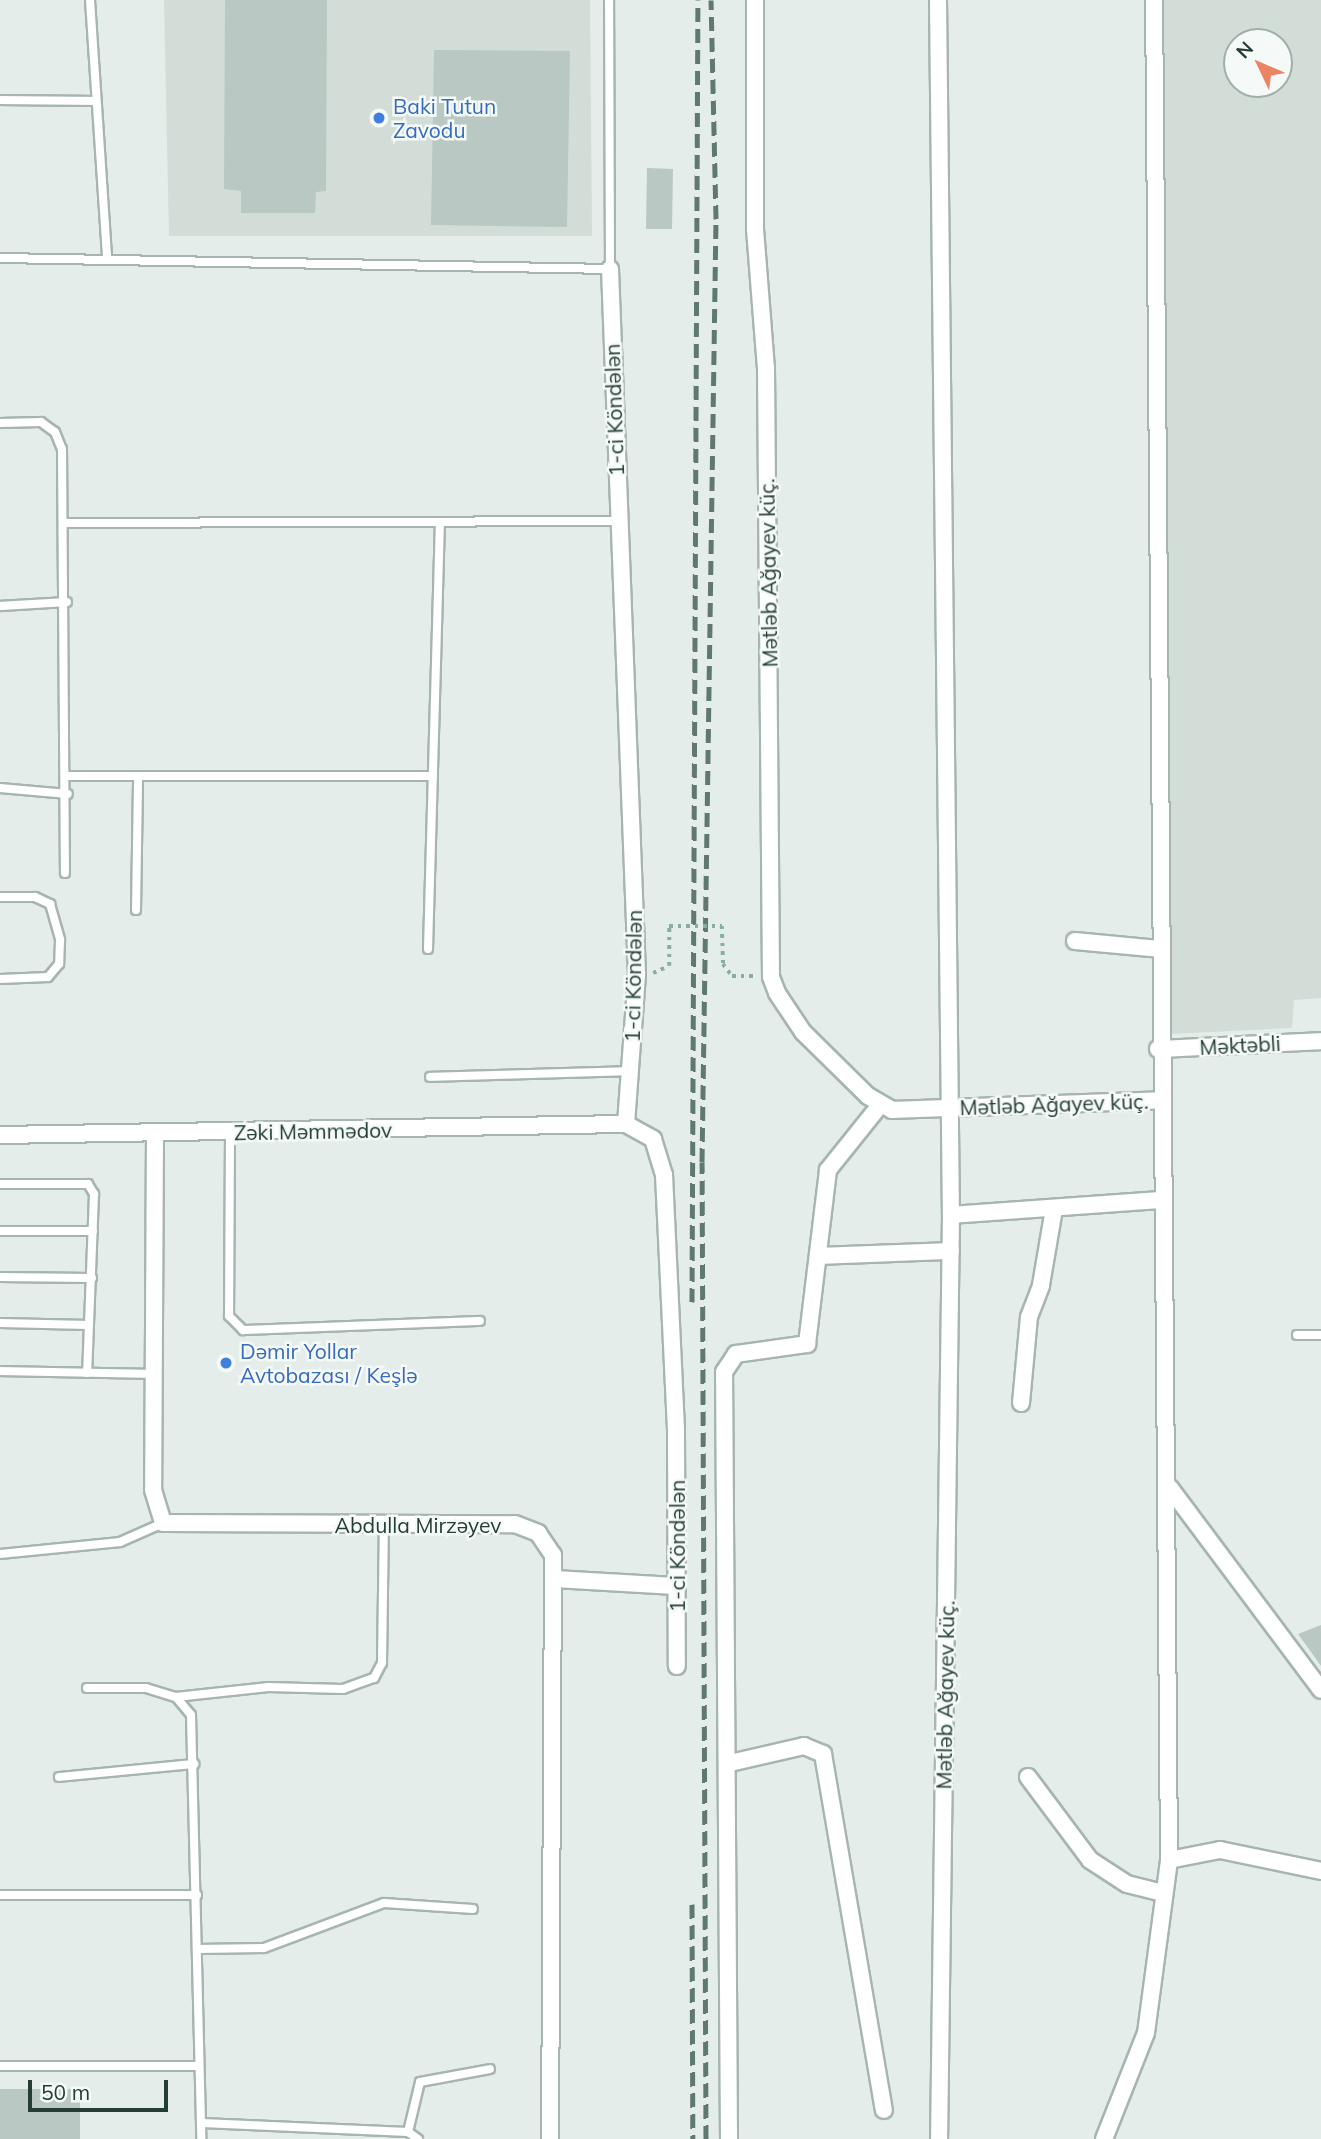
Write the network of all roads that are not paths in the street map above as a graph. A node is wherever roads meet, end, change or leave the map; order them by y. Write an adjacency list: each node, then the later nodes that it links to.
1 (90, 0): 7 (lane)
2 (609, 0): 10 (lane)
3 (755, 0): 34 (street, Mətləb Ağayev küç.)
4 (938, 0): 35 (street, Mətləb Ağayev küç.)
5 (1154, 0): 27 (street)
6 (0, 100): 7 (lane)
7 (96, 101): 9 (lane)
8 (0, 258): 9 (lane)
9 (107, 258): 10 (lane)
10 (610, 269): 12 (street, 1-ci Köndələn)
11 (0, 423): 13 (lane)
12 (618, 521): 14 (lane); 31 (street, 1-ci Köndələn)
13 (67, 523): 14 (lane); 15 (lane)
14 (440, 523): 19 (lane)
15 (67, 603): 16 (lane); 17 (lane)
16 (0, 606)
17 (68, 776): 18 (lane); 21 (lane)
18 (138, 776): 19 (lane); 24 (lane)
19 (433, 776): 26 (lane)
20 (0, 788): 21 (lane)
21 (68, 794): 22 (lane)
22 (65, 873)
23 (0, 897): 28 (lane)
24 (136, 910)
25 (1075, 941): 27 (street)
26 (428, 949)
27 (1159, 949): 30 (street)
28 (0, 979)
29 (1321, 1041): 30 (street, Məktəbli)
30 (1158, 1049): 33 (street)
31 (630, 1071): 32 (lane); 36 (street, 1-ci Köndələn)
32 (429, 1077)
33 (1160, 1100): 35 (street, Mətləb Ağayev küç.); 41 (street)
34 (880, 1105): 35 (street, Mətləb Ağayev küç.); 47 (street)
35 (948, 1108): 43 (street, Mətləb Ağayev küç.)
36 (626, 1124): 38 (street, Zəki Məmmədov); 64 (street, 1-ci Köndələn)
37 (155, 1133): 38 (street, Zəki Məmmədov); 39 (street, Zəki Məmmədov); 57 (street)
38 (230, 1133): 50 (lane)
39 (0, 1135)
40 (0, 1184): 45 (lane)
41 (1162, 1200): 42 (street); 59 (street)
42 (1054, 1209): 43 (street); 58 (street)
43 (951, 1215): 46 (street, Mətləb Ağayev küç.)
44 (0, 1231): 45 (lane)
45 (93, 1231): 49 (lane)
46 (951, 1251): 47 (street); 90 (street, Mətləb Ağayev küç.)
47 (820, 1256): 70 (street)
48 (0, 1278): 49 (lane)
49 (92, 1278): 52 (lane)
50 (480, 1321)
51 (0, 1323): 52 (lane)
52 (89, 1325): 56 (lane)
53 (1297, 1335): 54 (lane)
54 (1321, 1335)
55 (0, 1371): 56 (lane)
56 (87, 1373): 57 (lane)
57 (153, 1374): 60 (street)
58 (1021, 1403)
59 (1170, 1488): 67 (street); 73 (street)
60 (163, 1522): 61 (street, Abdulla Mirzəyev); 62 (lane)
61 (384, 1525): 63 (street, Abdulla Mirzəyev); 68 (lane)
62 (0, 1555)
63 (554, 1579): 64 (street); 88 (street, Abdulla Mirzəyev)
64 (676, 1586): 65 (street, 1-ci Köndələn)
65 (677, 1666)
66 (87, 1688): 68 (lane)
67 (1321, 1690)
68 (177, 1697): 69 (lane)
69 (194, 1763): 71 (lane); 77 (lane)
70 (730, 1763): 83 (street); 89 (street)
71 (59, 1777)
72 (1028, 1777): 75 (street)
73 (1169, 1860): 74 (street); 75 (street)
74 (1321, 1871)
75 (1163, 1893): 91 (street)
76 (0, 1895): 77 (lane)
77 (197, 1895): 79 (lane)
78 (473, 1909): 79 (lane)
79 (197, 1949): 81 (lane)
80 (0, 2066): 81 (lane)
81 (197, 2066): 84 (lane)
82 (490, 2069): 85 (lane)
83 (884, 2110)
84 (202, 2123): 85 (lane); 86 (lane)
85 (408, 2132): 87 (lane)
86 (201, 2139)
87 (418, 2139)
88 (550, 2139)
89 (729, 2139)
90 (939, 2139)
91 (1104, 2139)

